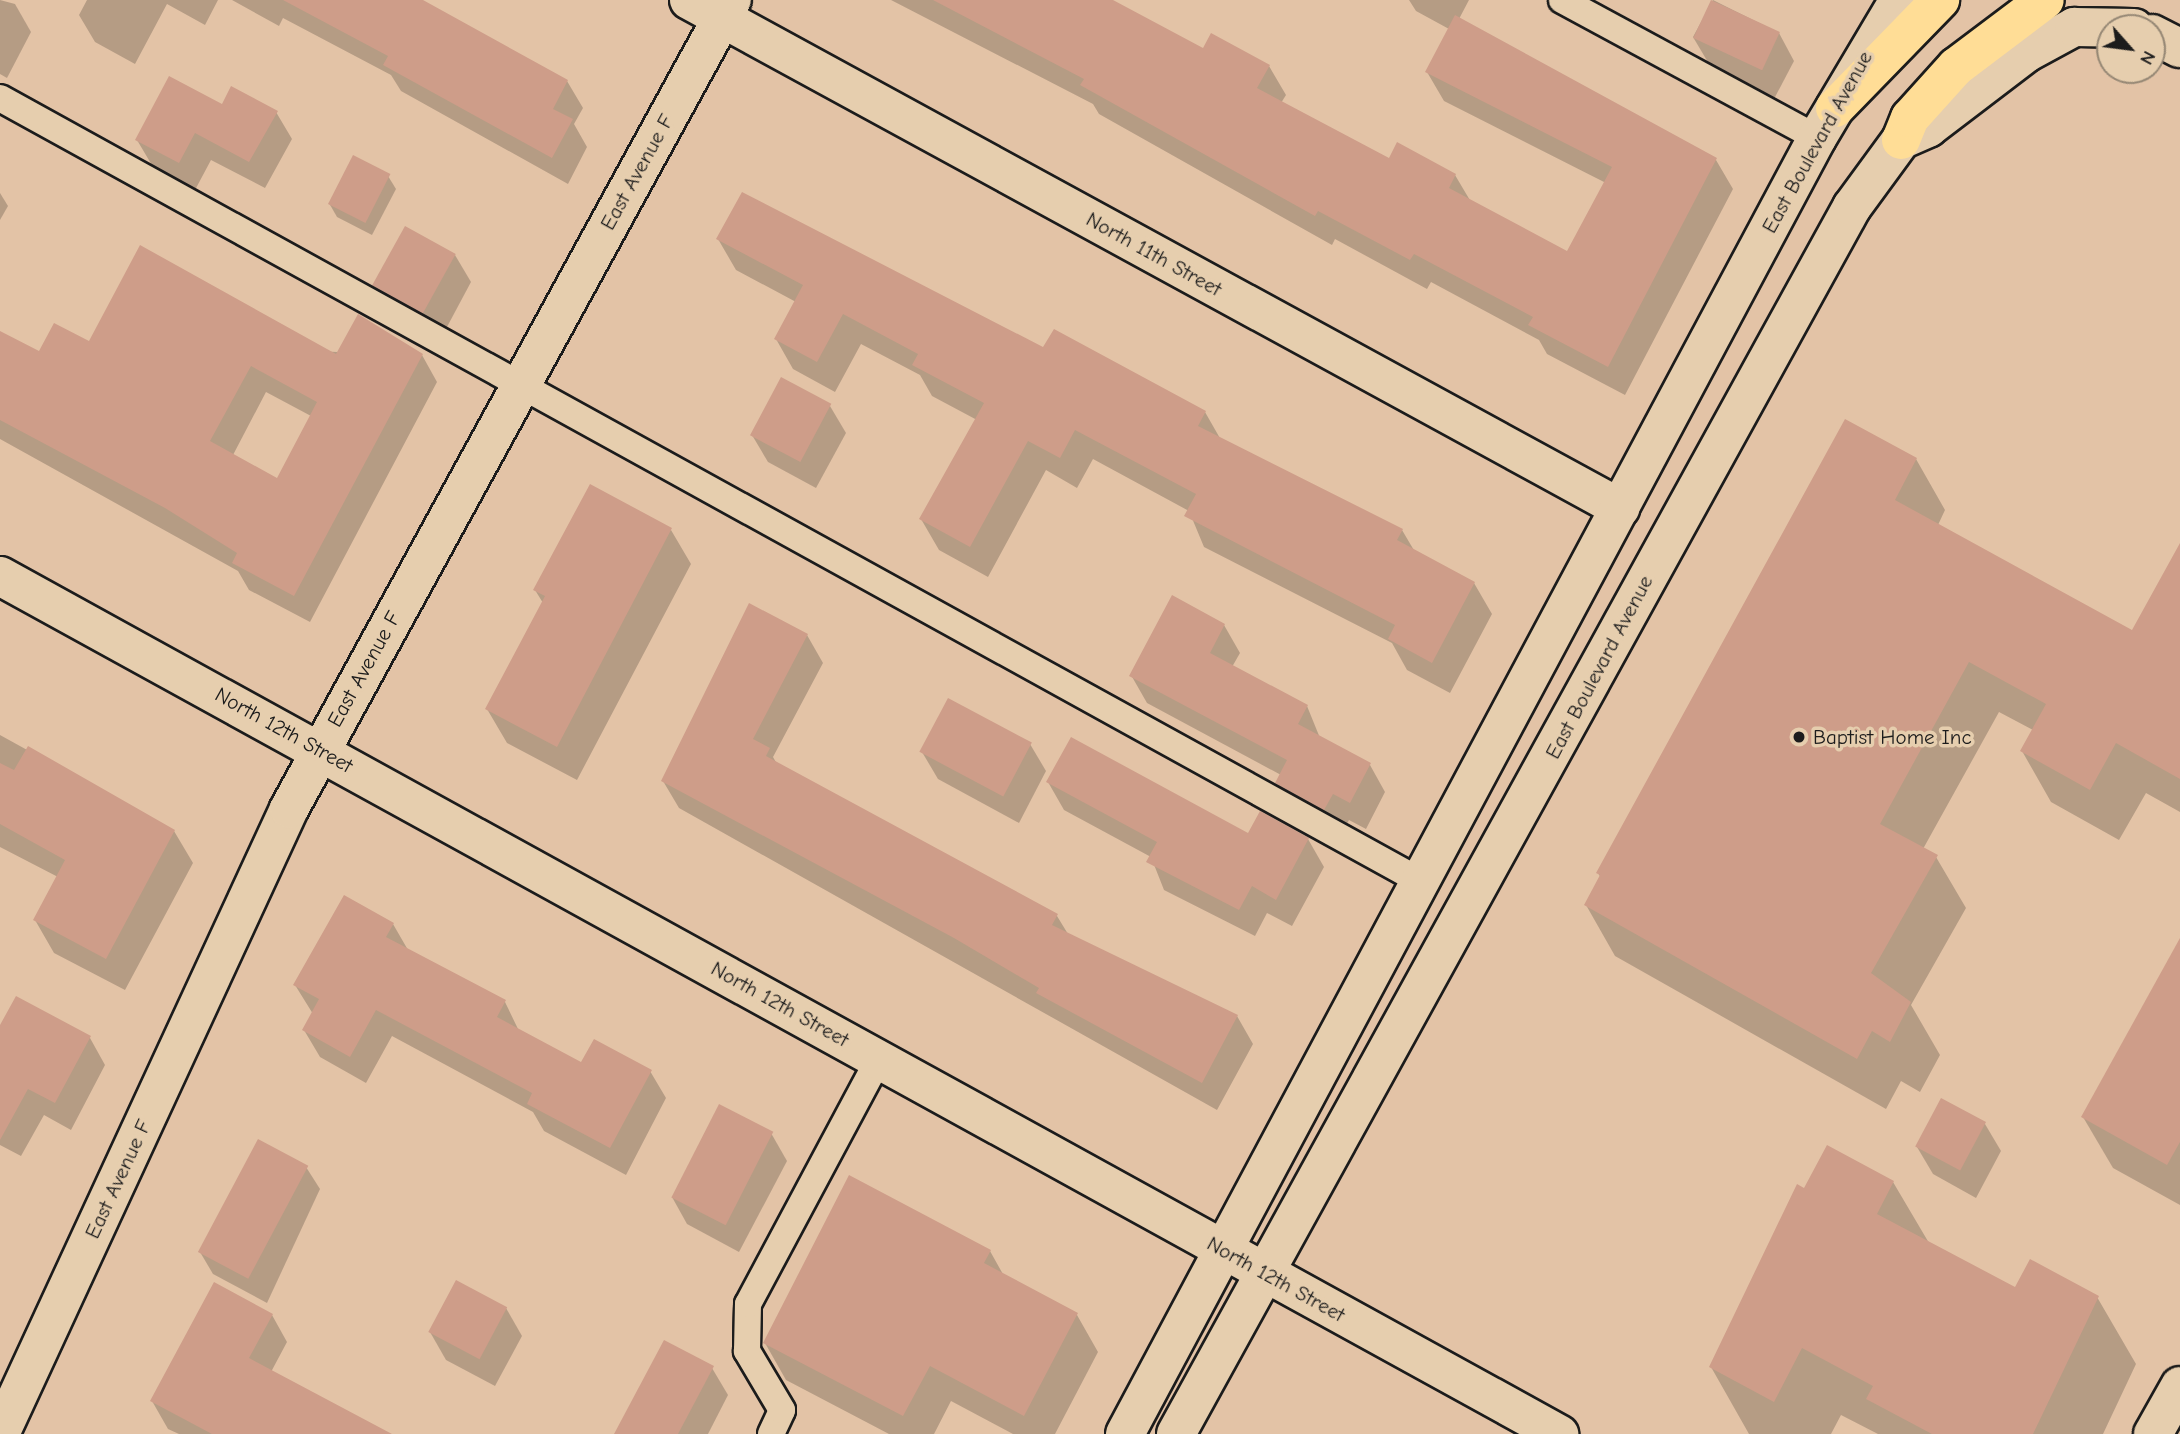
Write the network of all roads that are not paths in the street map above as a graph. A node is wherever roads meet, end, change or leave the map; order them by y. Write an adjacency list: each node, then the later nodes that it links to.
1 (689, 0): 6 (street, North 11th Street)
2 (1562, 0): 9 (lane)
3 (1899, 0): 9 (street, East Boulevard Avenue)
4 (1940, 0): 9 (main road)
5 (2045, 0): 10 (main road)
6 (727, 9): 11 (street, East Avenue F); 12 (street, North 11th Street)
7 (2096, 25): 10 (street, East Boulevard Avenue)
8 (0, 98): 11 (lane)
9 (1826, 123): 12 (street, East Boulevard Avenue)
10 (1901, 140): 18 (street, East Boulevard Avenue)
11 (521, 386): 14 (street, East Avenue F); 15 (lane)
12 (1619, 508): 15 (street, East Boulevard Avenue)
13 (0, 576): 14 (street, North 12th Street)
14 (320, 749): 16 (street, North 12th Street); 20 (street, East Avenue F)
15 (1422, 882): 17 (street, East Boulevard Avenue)
16 (879, 1059): 17 (street, North 12th Street); 21 (lane)
17 (1223, 1250): 18 (street, North 12th Street); 22 (street, East Boulevard Avenue)
18 (1266, 1273): 23 (street, East Boulevard Avenue); 24 (street, North 12th Street)
19 (2180, 1386): 25 (street)
20 (0, 1434)
21 (771, 1434)
22 (1125, 1434)
23 (1176, 1434)
24 (1559, 1434)
25 (2153, 1434)

